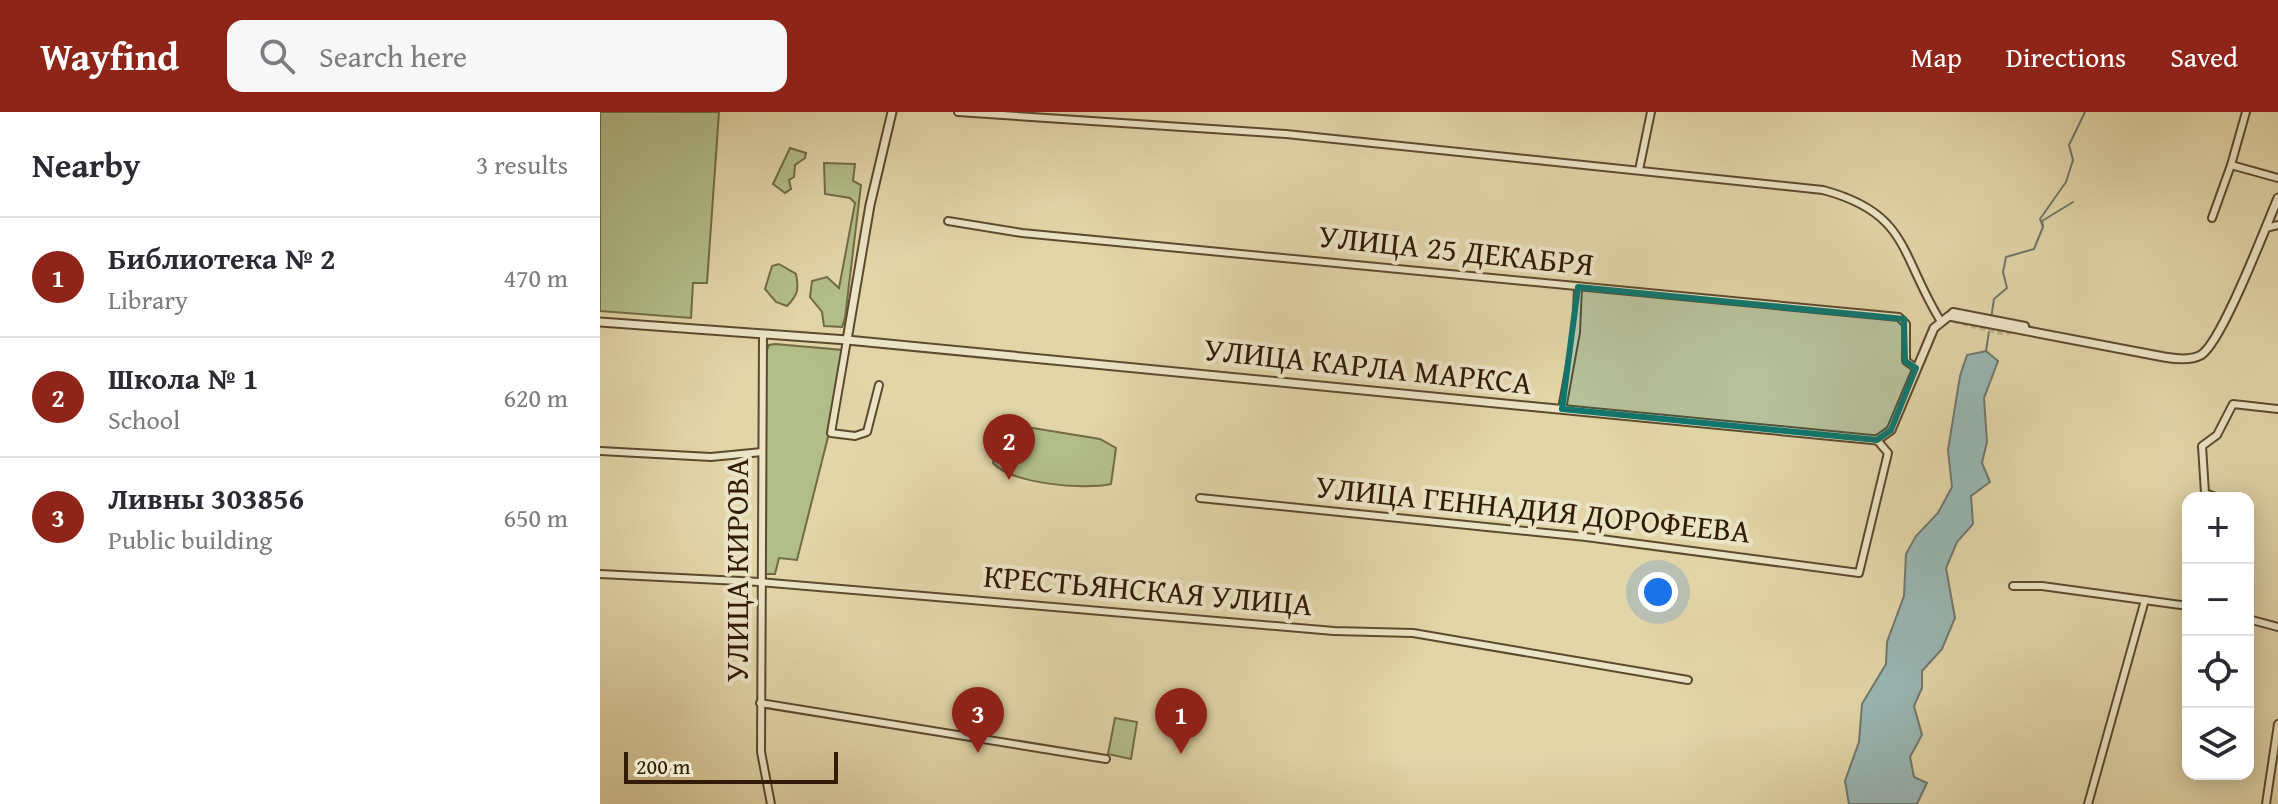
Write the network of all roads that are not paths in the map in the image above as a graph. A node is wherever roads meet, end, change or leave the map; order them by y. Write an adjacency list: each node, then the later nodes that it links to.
1 (892, 112): 17 (street)
2 (958, 112): 6 (street)
3 (1651, 112): 6 (street)
4 (2246, 112): 5 (street)
5 (2231, 165): 7 (street); 9 (street)
6 (1639, 170): 14 (street)
7 (2278, 178)
8 (2278, 198): 12 (street)
9 (2212, 218)
10 (948, 221): 13 (street, УЛИЦА 25 ДЕКАБРЯ)
11 (2278, 225): 12 (street)
12 (2266, 228): 14 (street)
13 (1578, 287): 18 (street, УЛИЦА 25 ДЕКАБРЯ); 20 (street)
14 (1940, 320): 18 (street)
15 (600, 322): 16 (street, УЛИЦА КАРЛА МАРКСА)
16 (763, 334): 17 (street, УЛИЦА КАРЛА МАРКСА); 24 (street, УЛИЦА КИРОВА)
17 (847, 340): 19 (street); 20 (street, УЛИЦА КАРЛА МАРКСА)
18 (1916, 368): 22 (street)
19 (879, 385)
20 (1562, 409): 22 (street, УЛИЦА КАРЛА МАРКСА)
21 (2278, 409): 25 (street)
22 (1877, 440): 26 (street, УЛИЦА ГЕННАДИЯ ДОРОФЕЕВА)
23 (600, 451): 24 (street)
24 (762, 452): 28 (street, УЛИЦА КИРОВА)
25 (2205, 492)
26 (1200, 498)
27 (600, 574): 28 (street, КРЕСТЬЯНСКАЯ УЛИЦА)
28 (760, 582): 34 (street, КРЕСТЬЯНСКАЯ УЛИЦА); 35 (street, УЛИЦА КИРОВА)
29 (2013, 586): 30 (street)
30 (2145, 600): 31 (street); 39 (street)
31 (2182, 605)
32 (2254, 621): 33 (street)
33 (2278, 627)
34 (1688, 680)
35 (760, 703): 37 (street); 38 (street, УЛИЦА КИРОВА)
36 (2278, 724): 40 (street)
37 (1106, 759)
38 (771, 804)
39 (2088, 804)
40 (2266, 804)

